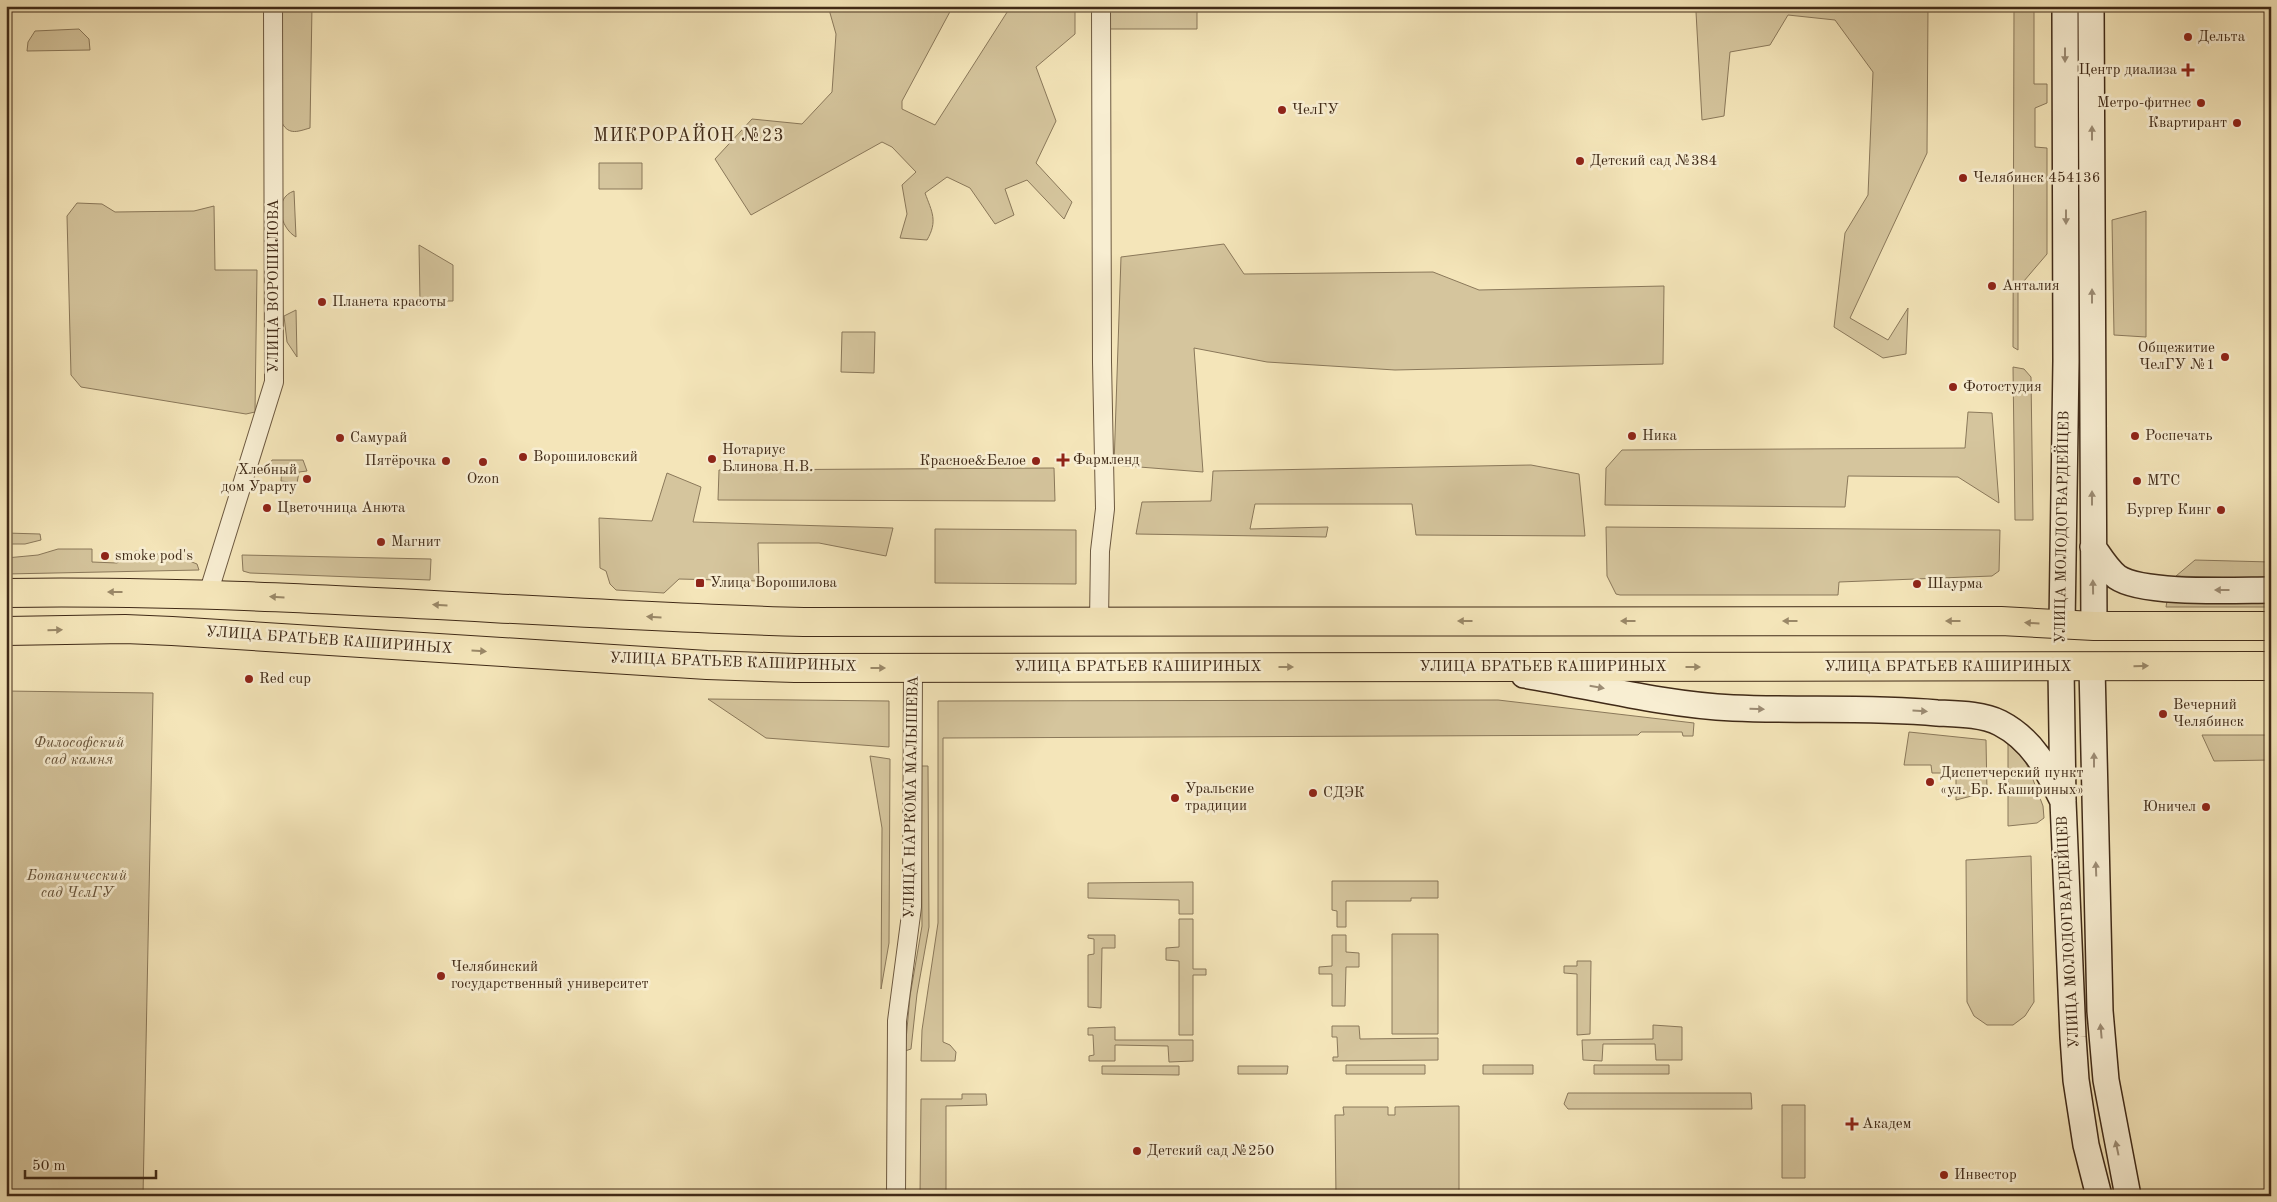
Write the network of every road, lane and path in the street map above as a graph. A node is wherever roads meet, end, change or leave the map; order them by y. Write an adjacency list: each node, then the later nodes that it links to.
1 (273, 6): 8 (street, УЛИЦА ВОРОШИЛОВА)
2 (1101, 6): 9 (street)
3 (2065, 6): 10 (main road, УЛИЦА МОЛОДОГВАРДЕЙЦЕВ, one-way to 10)
4 (2091, 6): 5 (main road, УЛИЦА МОЛОДОГВАРДЕЙЦЕВ, one-way to 4)
5 (2093, 547): 6 (main road, one-way to 5); 11 (main road, УЛИЦА МОЛОДОГВАРДЕЙЦЕВ, one-way to 5)
6 (2271, 590)
7 (6, 594): 8 (main road, one-way to 7)
8 (208, 594): 9 (main road, one-way to 8); 13 (main road, УЛИЦА ВОРОШИЛОВА)
9 (1099, 622): 10 (main road, one-way to 9)
10 (2062, 625): 11 (main road); 19 (main road, УЛИЦА МОЛОДОГВАРДЕЙЦЕВ)
11 (2094, 626): 12 (main road); 17 (main road, УЛИЦА МОЛОДОГВАРДЕЙЦЕВ)
12 (2271, 626)
13 (172, 630): 14 (main road, УЛИЦА БРАТЬЕВ КАШИРИНЫХ, one-way to 13); 18 (main road, УЛИЦА БРАТЬЕВ КАШИРИНЫХ, one-way to 18)
14 (6, 631)
15 (2271, 666): 17 (main road, УЛИЦА БРАТЬЕВ КАШИРИНЫХ, one-way to 15)
16 (1480, 667): 18 (main road, УЛИЦА БРАТЬЕВ КАШИРИНЫХ, one-way to 16); 19 (main road, УЛИЦА БРАТЬЕВ КАШИРИНЫХ, one-way to 19); 20 (main road, one-way to 20)
17 (2092, 667): 19 (main road, УЛИЦА БРАТЬЕВ КАШИРИНЫХ); 22 (main road, УЛИЦА МОЛОДОГВАРДЕЙЦЕВ, one-way to 17)
18 (913, 668): 23 (street, УЛИЦА НАРКОМА МАЛЫШЕВА)
19 (2061, 668): 20 (main road, УЛИЦА МОЛОДОГВАРДЕЙЦЕВ)
20 (2063, 801): 21 (main road, УЛИЦА МОЛОДОГВАРДЕЙЦЕВ)
21 (2076, 1080): 22 (main road); 24 (main road, УЛИЦА МОЛОДОГВАРДЕЙЦЕВ)
22 (2106, 1080): 25 (main road, УЛИЦА МОЛОДОГВАРДЕЙЦЕВ, one-way to 22)
23 (896, 1196)
24 (2099, 1196)
25 (2128, 1196)

